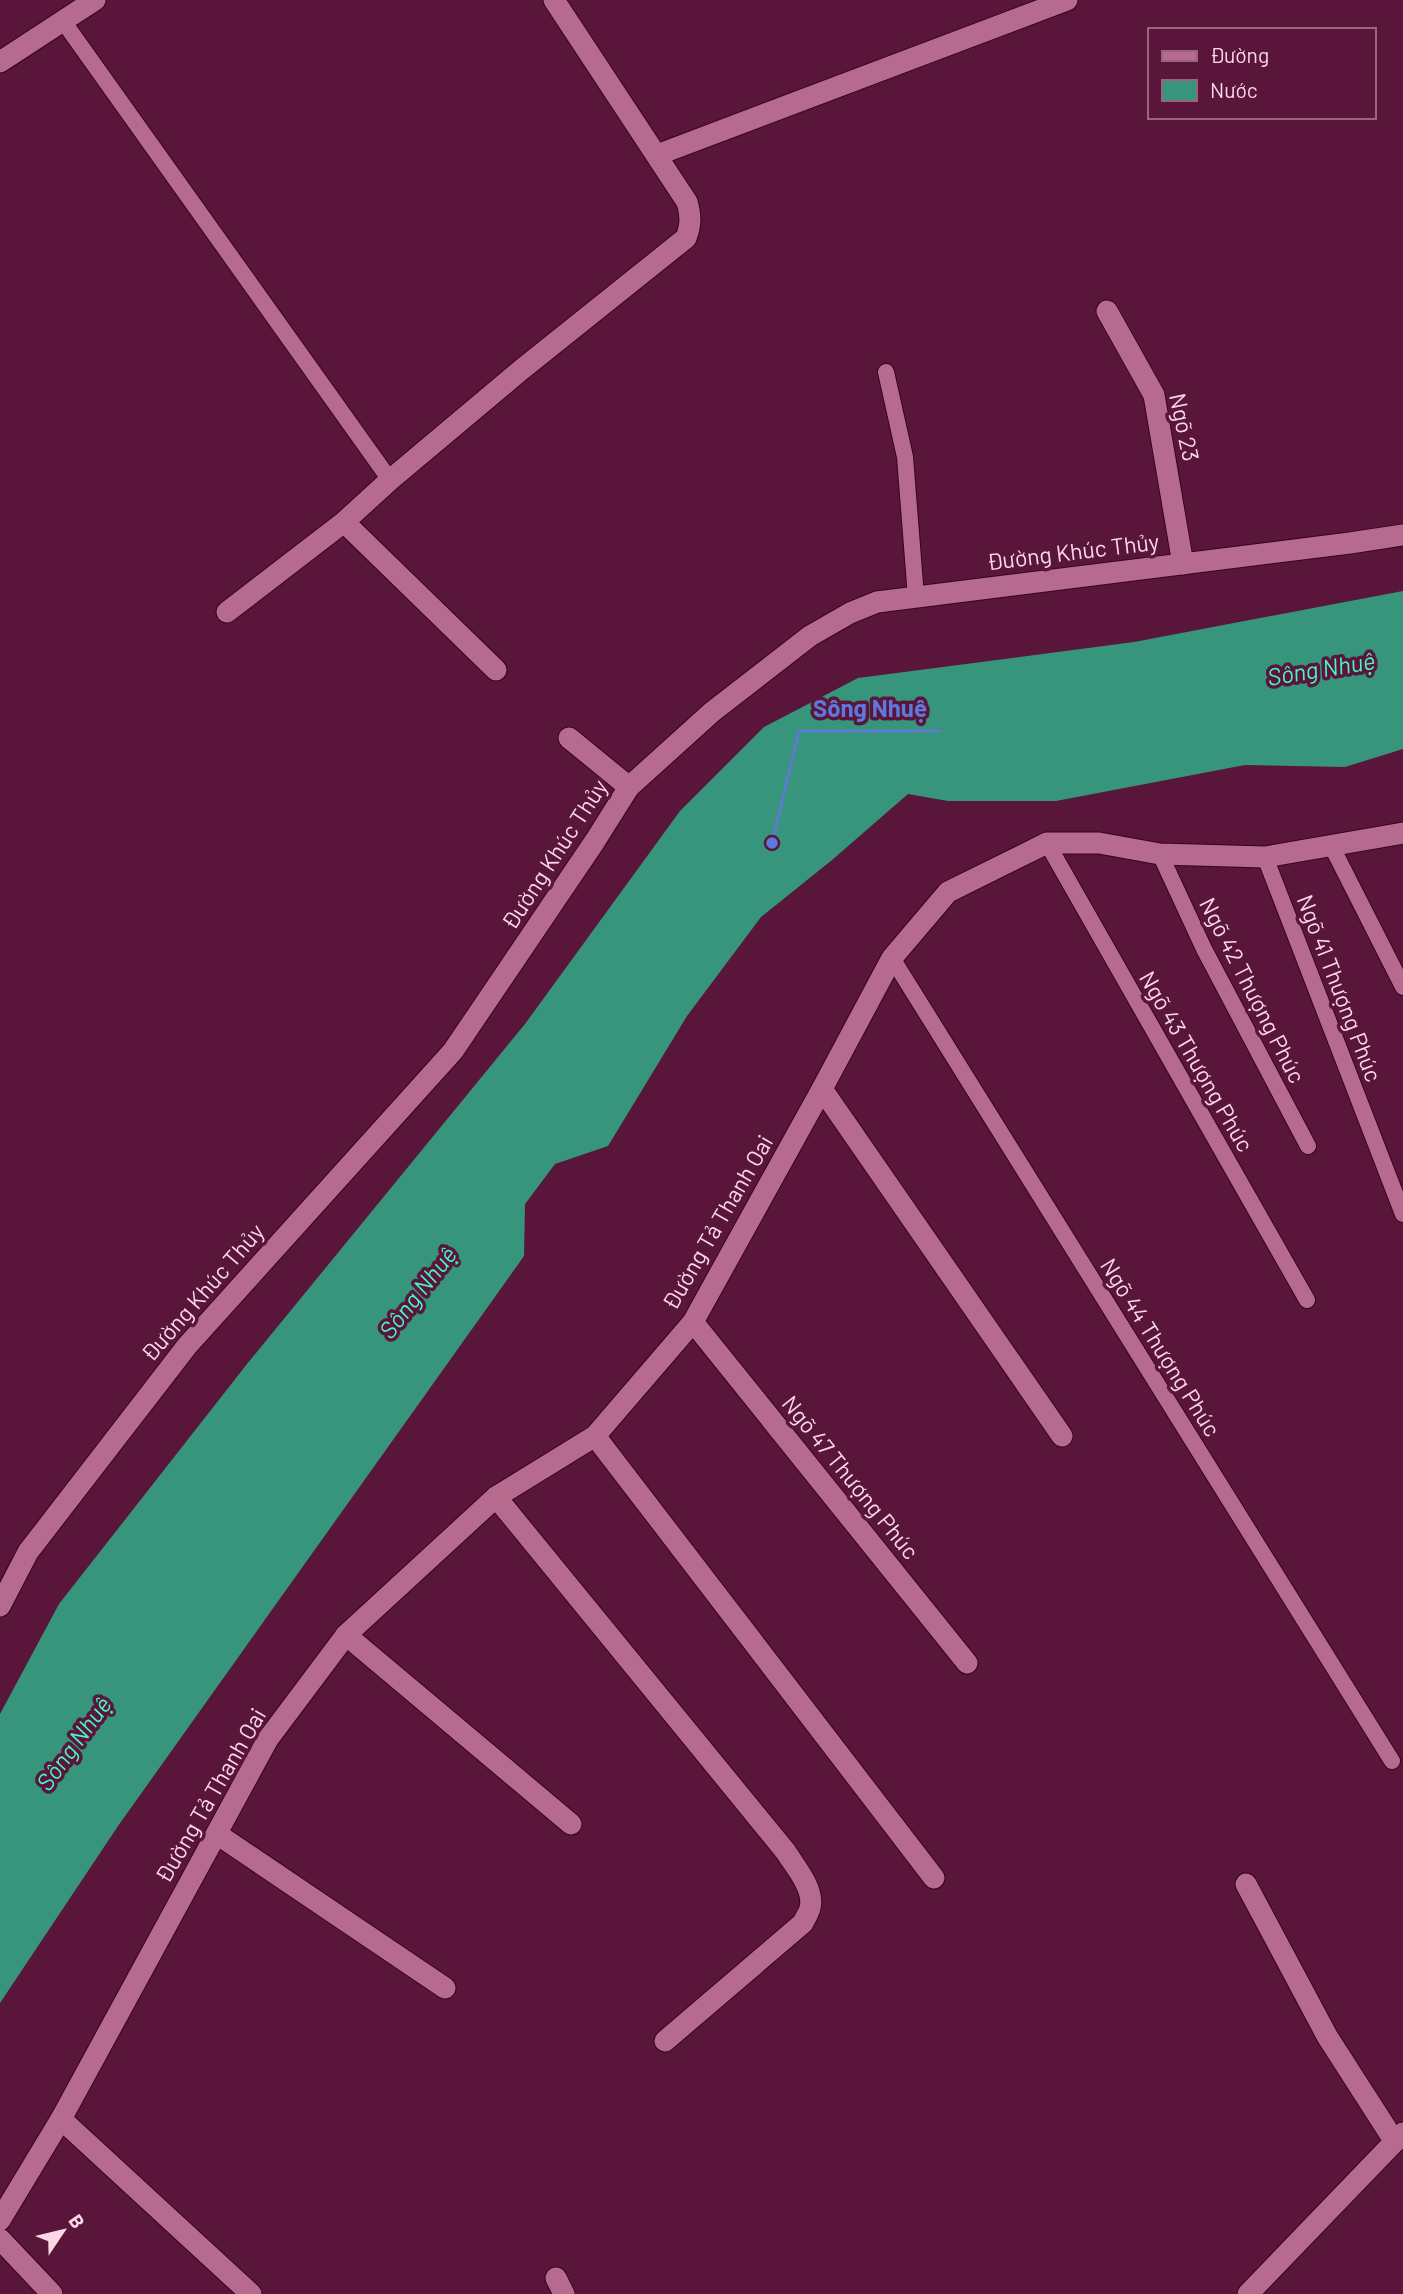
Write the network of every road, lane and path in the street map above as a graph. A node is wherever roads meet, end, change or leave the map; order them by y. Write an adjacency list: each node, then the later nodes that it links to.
1 (94, 0): 4 (street)
2 (554, 0): 6 (street)
3 (1067, 0): 6 (street)
4 (63, 21): 5 (street); 9 (lane)
5 (0, 62)
6 (657, 155): 9 (street)
7 (1107, 311): 12 (street, Ngõ 23)
8 (886, 372): 13 (lane)
9 (390, 480): 10 (street)
10 (344, 522): 14 (street); 15 (street)
11 (1403, 535): 12 (street, Đường Khúc Thủy)
12 (1183, 564): 13 (street, Đường Khúc Thủy)
13 (916, 597): 17 (street, Đường Khúc Thủy)
14 (227, 612)
15 (496, 670)
16 (569, 737): 17 (street)
17 (629, 787): 33 (street, Đường Khúc Thủy)
18 (1403, 833): 20 (street, Đường Tả Thanh Oai)
19 (1047, 843): 21 (street, Đường Tả Thanh Oai); 23 (street, Đường Tả Thanh Oai); 28 (lane, Ngõ 43 Thượng Phúc)
20 (1331, 845): 22 (street, Đường Tả Thanh Oai); 24 (lane)
21 (1160, 854): 22 (street, Đường Tả Thanh Oai); 26 (lane, Ngõ 42 Thượng Phúc)
22 (1265, 857): 27 (lane, Ngõ 41 Thượng Phúc)
23 (892, 958): 25 (street, Đường Tả Thanh Oai); 36 (lane, Ngõ 44 Thượng Phúc)
24 (1403, 986)
25 (822, 1089): 29 (street, Đường Tả Thanh Oai); 31 (street)
26 (1308, 1146)
27 (1403, 1213)
28 (1307, 1300)
29 (693, 1322): 30 (street, Đường Tả Thanh Oai); 35 (street, Ngõ 47 Thượng Phúc)
30 (594, 1436): 32 (street, Đường Tả Thanh Oai); 39 (street)
31 (1062, 1436)
32 (496, 1497): 34 (street, Đường Tả Thanh Oai); 42 (street)
33 (0, 1606)
34 (346, 1635): 37 (street); 38 (street, Đường Tả Thanh Oai)
35 (967, 1664)
36 (1392, 1761)
37 (571, 1824)
38 (217, 1834): 41 (street); 43 (street, Đường Tả Thanh Oai)
39 (934, 1878)
40 (1246, 1884): 44 (street)
41 (445, 1988)
42 (665, 2040)
43 (61, 2119): 45 (street, Đường Tả Thanh Oai); 48 (street)
44 (1399, 2138): 49 (street)
45 (0, 2220)
46 (0, 2239): 47 (street)
47 (52, 2294)
48 (251, 2294)
49 (1248, 2294)

